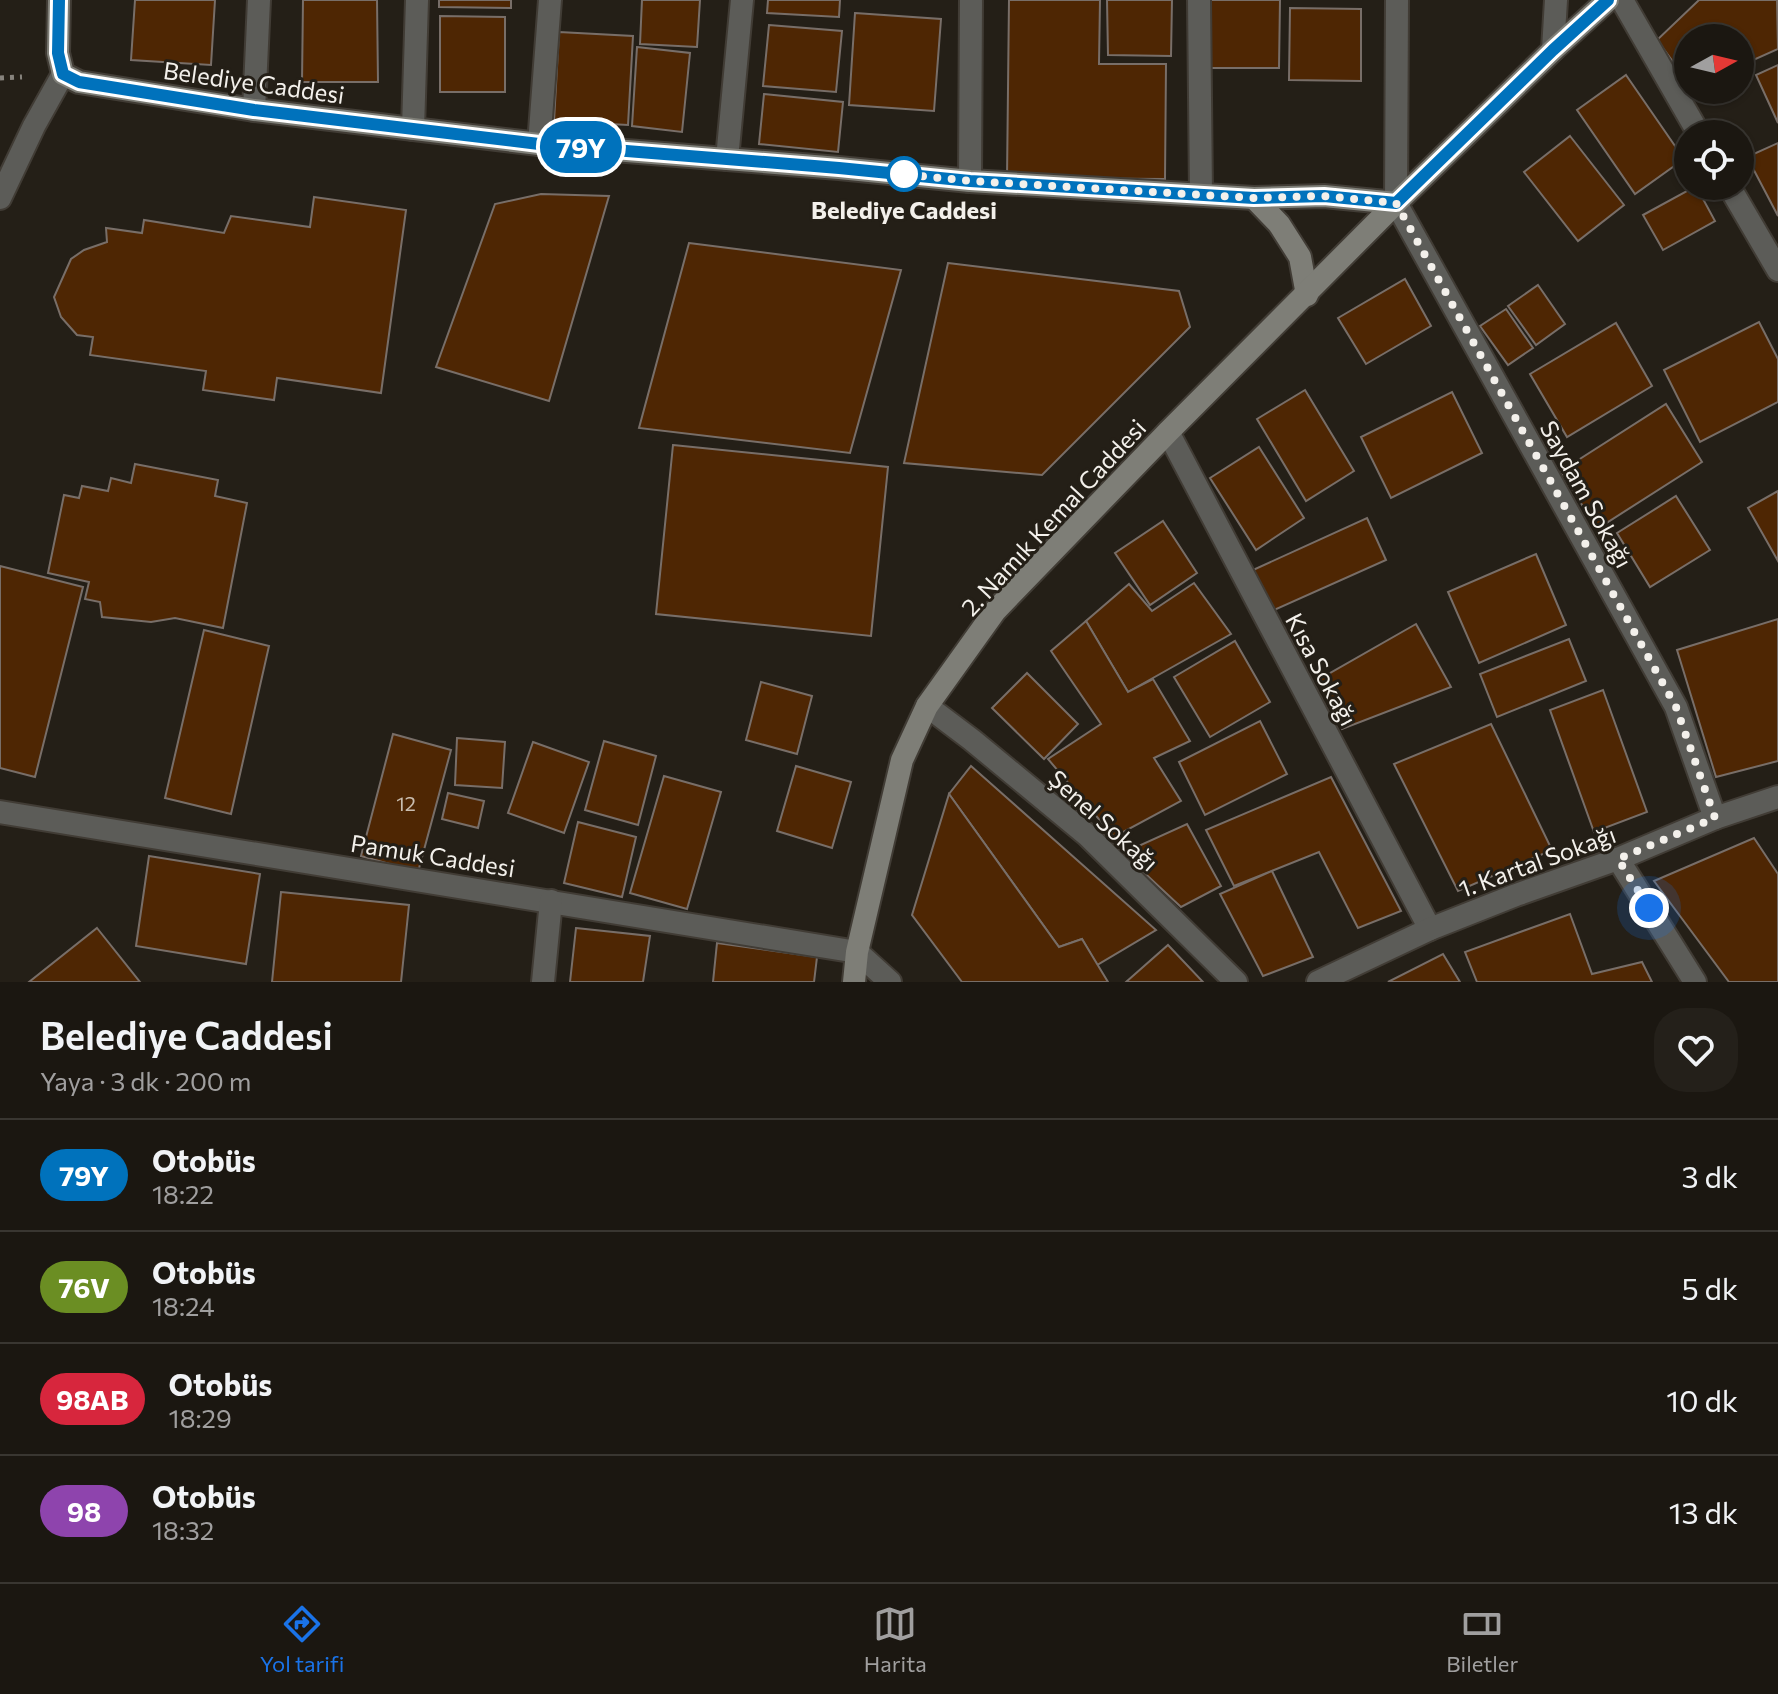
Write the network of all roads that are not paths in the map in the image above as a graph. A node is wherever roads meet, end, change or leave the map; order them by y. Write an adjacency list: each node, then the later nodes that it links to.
1 (59, 0): 13 (main road)
2 (259, 0): 14 (street)
3 (417, 0): 16 (street)
4 (550, 0): 17 (street)
5 (742, 0): 18 (street)
6 (971, 0): 19 (street)
7 (1199, 0): 20 (street)
8 (1397, 0): 24 (street)
9 (1556, 0): 12 (street)
10 (1608, 0): 12 (main road, 2. Namık Kemal Caddesi)
11 (1622, 0): 15 (street)
12 (1553, 50): 24 (main road, 2. Namık Kemal Caddesi)
13 (63, 74): 14 (main road, Belediye Caddesi); 21 (street)
14 (254, 110): 16 (main road, Belediye Caddesi)
15 (1691, 120)
16 (413, 129): 17 (main road, Belediye Caddesi)
17 (539, 144): 18 (main road, Belediye Caddesi)
18 (727, 159): 19 (main road, Belediye Caddesi)
19 (970, 181): 20 (main road, Belediye Caddesi)
20 (1201, 194): 22 (main road, Belediye Caddesi)
21 (0, 198)
22 (1254, 198): 24 (main road, Belediye Caddesi); 26 (main road)
23 (1737, 200): 25 (street)
24 (1396, 203): 26 (main road, 2. Namık Kemal Caddesi); 31 (street, Saydam Sokağı)
25 (1778, 270)
26 (1307, 295): 27 (main road, 2. Namık Kemal Caddesi)
27 (1168, 432): 28 (main road, 2. Namık Kemal Caddesi); 34 (street, Kısa Sokağı)
28 (927, 706): 35 (main road, 2. Namık Kemal Caddesi); 39 (street, Şenel Sokağı)
29 (1778, 797): 31 (street, 1. Kartal Sokağı)
30 (0, 812): 33 (street, Pamuk Caddesi)
31 (1715, 818): 32 (street, 1. Kartal Sokağı)
32 (1618, 859): 34 (street, 1. Kartal Sokağı); 41 (street)
33 (551, 901): 35 (street, Pamuk Caddesi); 36 (street)
34 (1430, 929): 40 (street, 1. Kartal Sokağı)
35 (857, 952): 37 (main road, 2. Namık Kemal Caddesi); 38 (street)
36 (543, 982)
37 (854, 982)
38 (890, 982)
39 (1236, 982)
40 (1318, 982)
41 (1695, 982)

